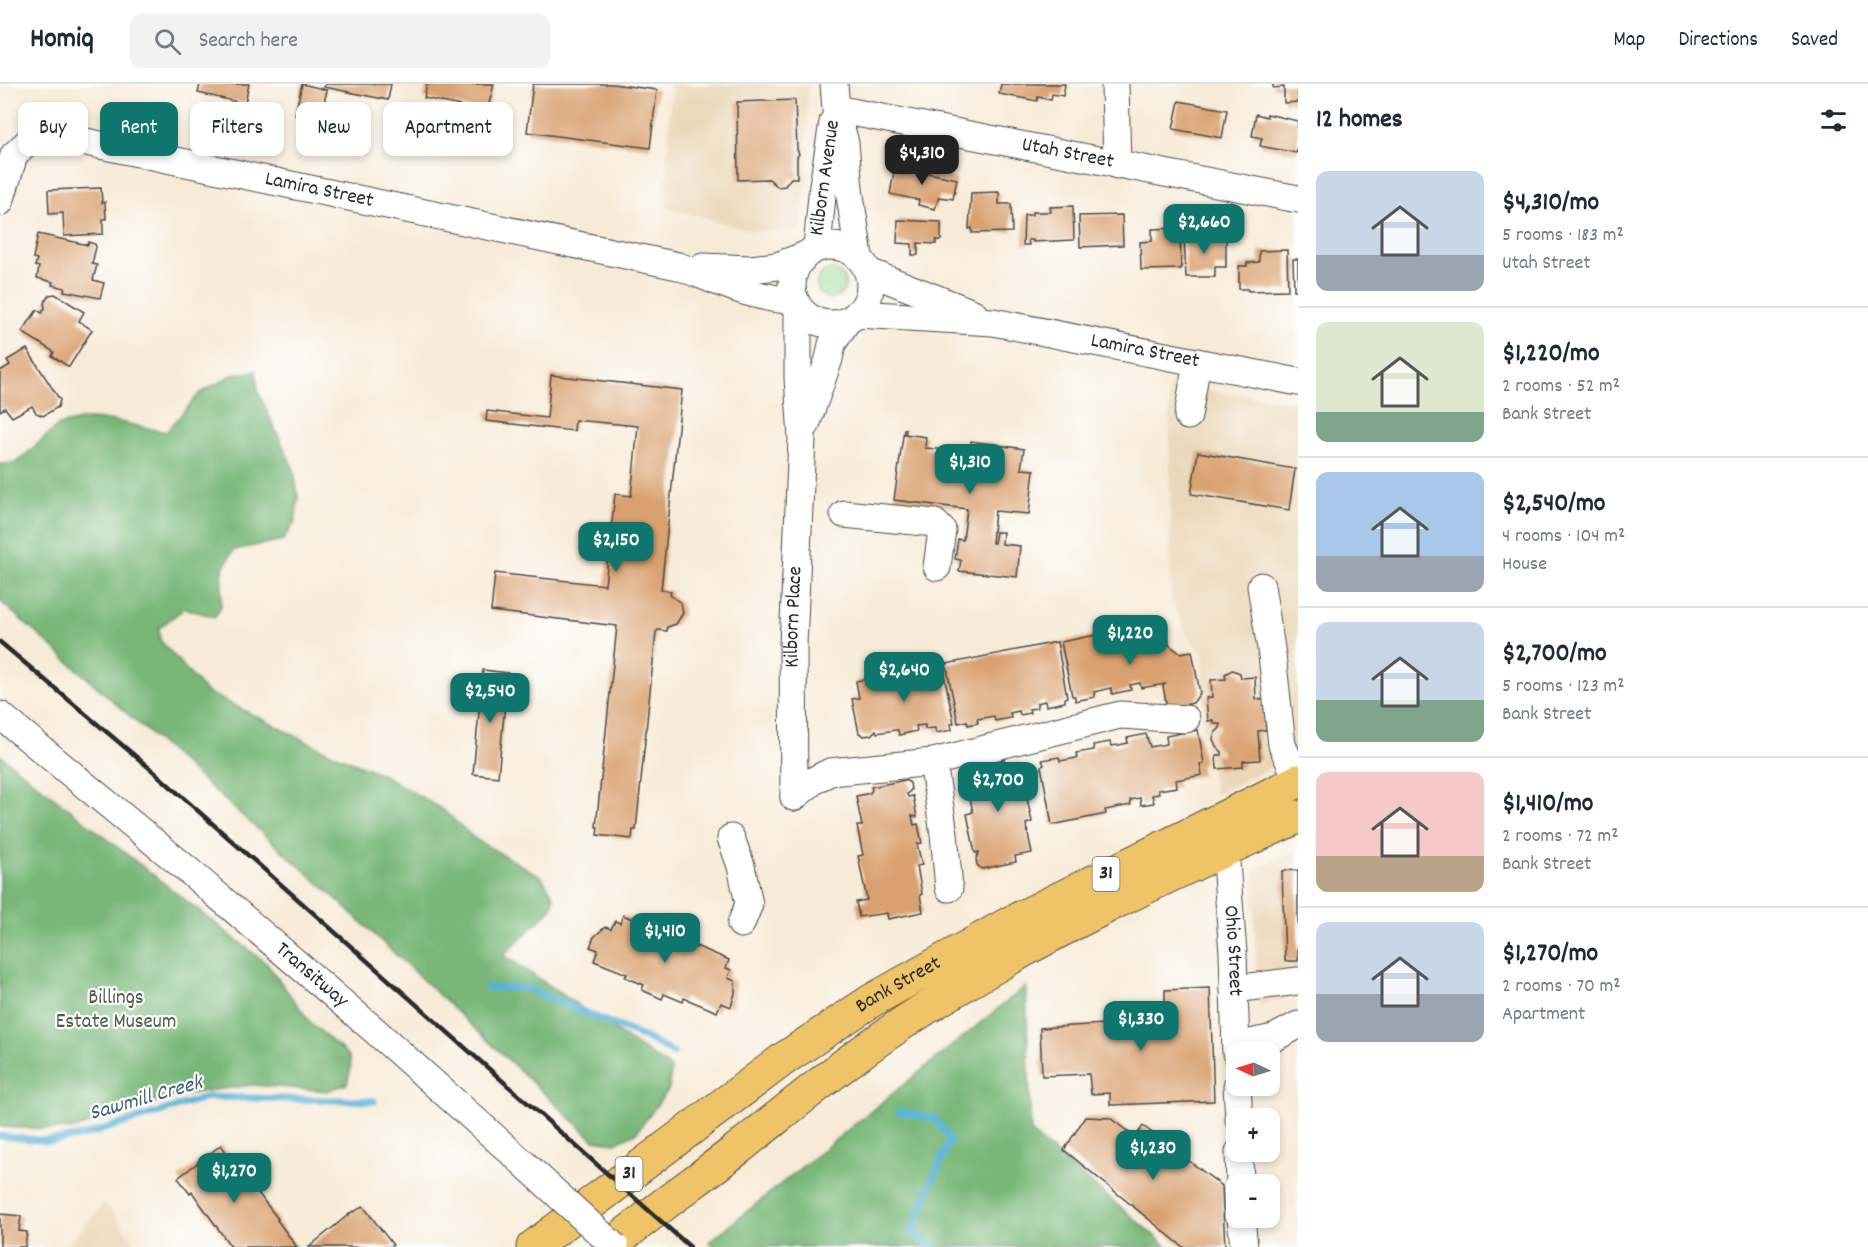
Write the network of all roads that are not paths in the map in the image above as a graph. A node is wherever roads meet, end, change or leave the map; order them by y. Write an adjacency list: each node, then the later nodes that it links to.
1 (1115, 84): 3 (street)
2 (835, 97): 3 (street, Utah Street); 6 (street, Kilborn Avenue); 7 (street, Kilborn Avenue)
3 (1117, 165): 4 (street, Utah Street)
4 (1298, 199)
5 (0, 202): 8 (street, Lamira Street)
6 (810, 252): 7 (street); 8 (street, Lamira Street); 9 (street)
7 (864, 264): 10 (street); 11 (street, Lamira Street)
8 (678, 266): 9 (street, Lamira Street)
9 (796, 304): 10 (street); 15 (street, Kilborn Place)
10 (852, 317): 11 (street, Lamira Street); 15 (street, Kilborn Place)
11 (993, 322): 12 (street, Lamira Street)
12 (1197, 362): 13 (street, Lamira Street); 14 (street)
13 (1298, 382)
14 (1188, 416)
15 (802, 438): 21 (street, Kilborn Place)
16 (844, 514): 17 (street)
17 (938, 567)
18 (1261, 586): 22 (street)
19 (0, 715): 36 (street, Transitway, bridge)
20 (1186, 719): 21 (street)
21 (933, 762): 26 (street)
22 (1298, 781): 34 (main road, Bank Street / 31)
23 (1298, 817): 25 (main road, Bank Street / 31)
24 (731, 838): 27 (street)
25 (1226, 849): 29 (street, Ohio Street); 35 (main road, Bank Street / 31)
26 (949, 888)
27 (741, 924)
28 (1298, 981): 29 (street)
29 (1234, 989): 31 (street, Ohio Street)
30 (1298, 1025): 32 (street)
31 (1236, 1042)
32 (1261, 1042)
33 (1242, 1228): 37 (street)
34 (533, 1247)
35 (609, 1247)
36 (615, 1247)
37 (1244, 1247)

